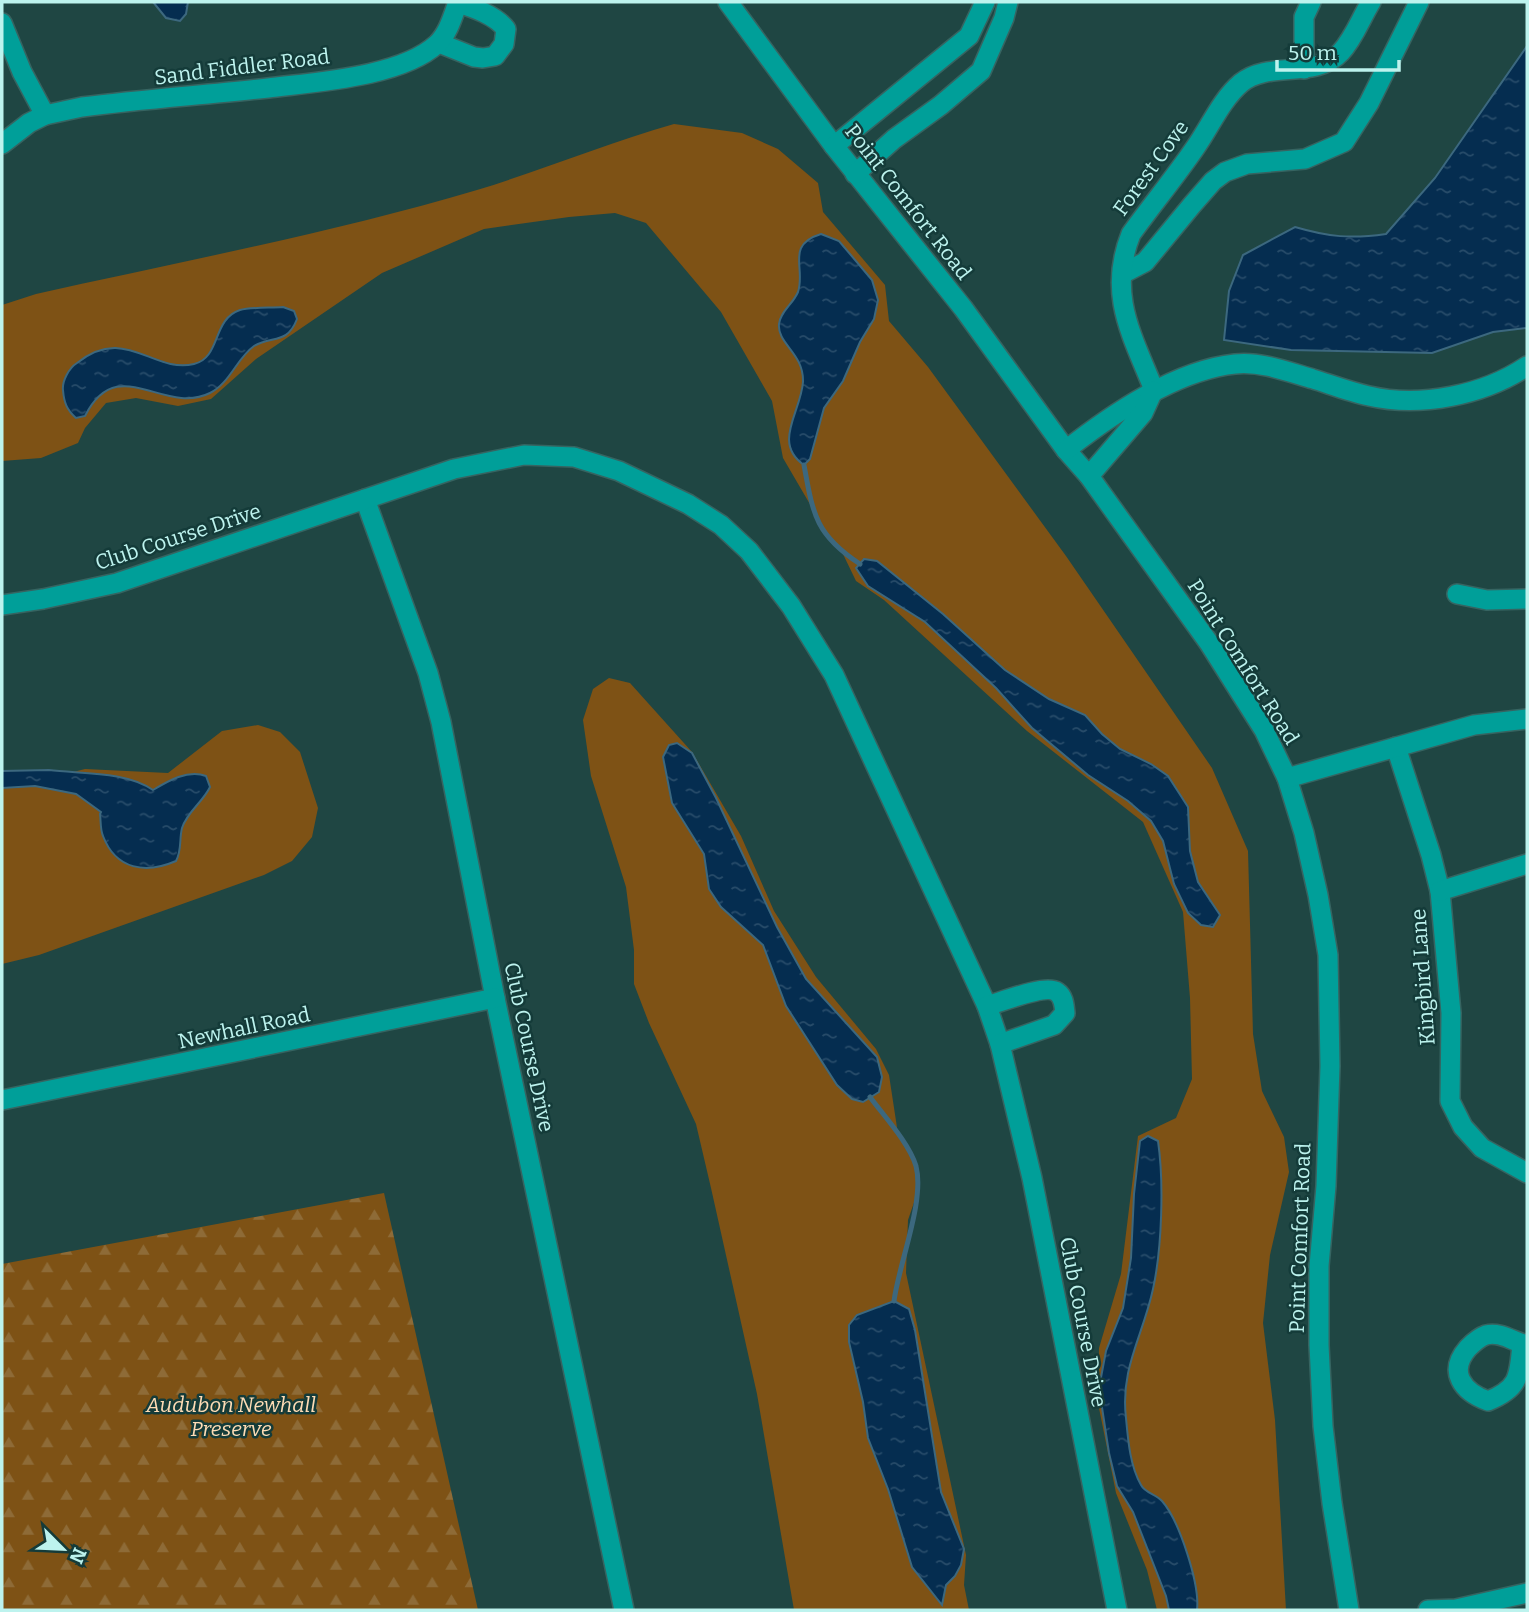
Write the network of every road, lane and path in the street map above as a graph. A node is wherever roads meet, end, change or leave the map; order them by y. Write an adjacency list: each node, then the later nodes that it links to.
1 (458, 2): 10 (street); 10 (street)
2 (728, 2): 17 (street, Point Comfort Road)
3 (985, 2): 9 (street)
4 (1008, 2): 11 (street)
5 (1311, 2): 12 (street)
6 (1371, 2): 12 (street, Forest Cove)
7 (1419, 2): 19 (street)
8 (2, 23): 14 (street)
9 (969, 36): 11 (street); 13 (street)
10 (439, 43): 14 (street, Sand Fiddler Road)
11 (991, 50): 15 (street)
12 (1304, 69): 19 (street, Forest Cove)
13 (875, 113): 15 (street); 17 (street)
14 (44, 115): 16 (street, Sand Fiddler Road)
15 (894, 139): 18 (street)
16 (2, 144)
17 (834, 146): 18 (street, Point Comfort Road)
18 (855, 174): 22 (street, Point Comfort Road)
19 (1122, 274): 21 (street, Forest Cove)
20 (1527, 366): 21 (street)
21 (1154, 390): 22 (street); 23 (street)
22 (1066, 450): 23 (street, Point Comfort Road)
23 (1089, 476): 30 (street, Point Comfort Road)
24 (365, 499): 27 (street, Club Course Drive); 33 (street, Club Course Drive); 34 (street, Club Course Drive)
25 (1457, 594): 26 (street)
26 (1527, 599)
27 (2, 605)
28 (1527, 719): 29 (street)
29 (1396, 747): 30 (street); 32 (street, Kingbird Lane)
30 (1287, 778): 41 (street, Point Comfort Road)
31 (1527, 864): 32 (street)
32 (1440, 891): 37 (street, Kingbird Lane)
33 (495, 998): 36 (street, Newhall Road); 39 (street, Club Course Drive)
34 (987, 1006): 35 (street, Club Course Drive); 35 (street)
35 (1000, 1044): 40 (street, Club Course Drive)
36 (2, 1100)
37 (1527, 1173)
38 (1527, 1593): 42 (street)
39 (624, 1610)
40 (1116, 1610)
41 (1349, 1610)
42 (1428, 1610)

